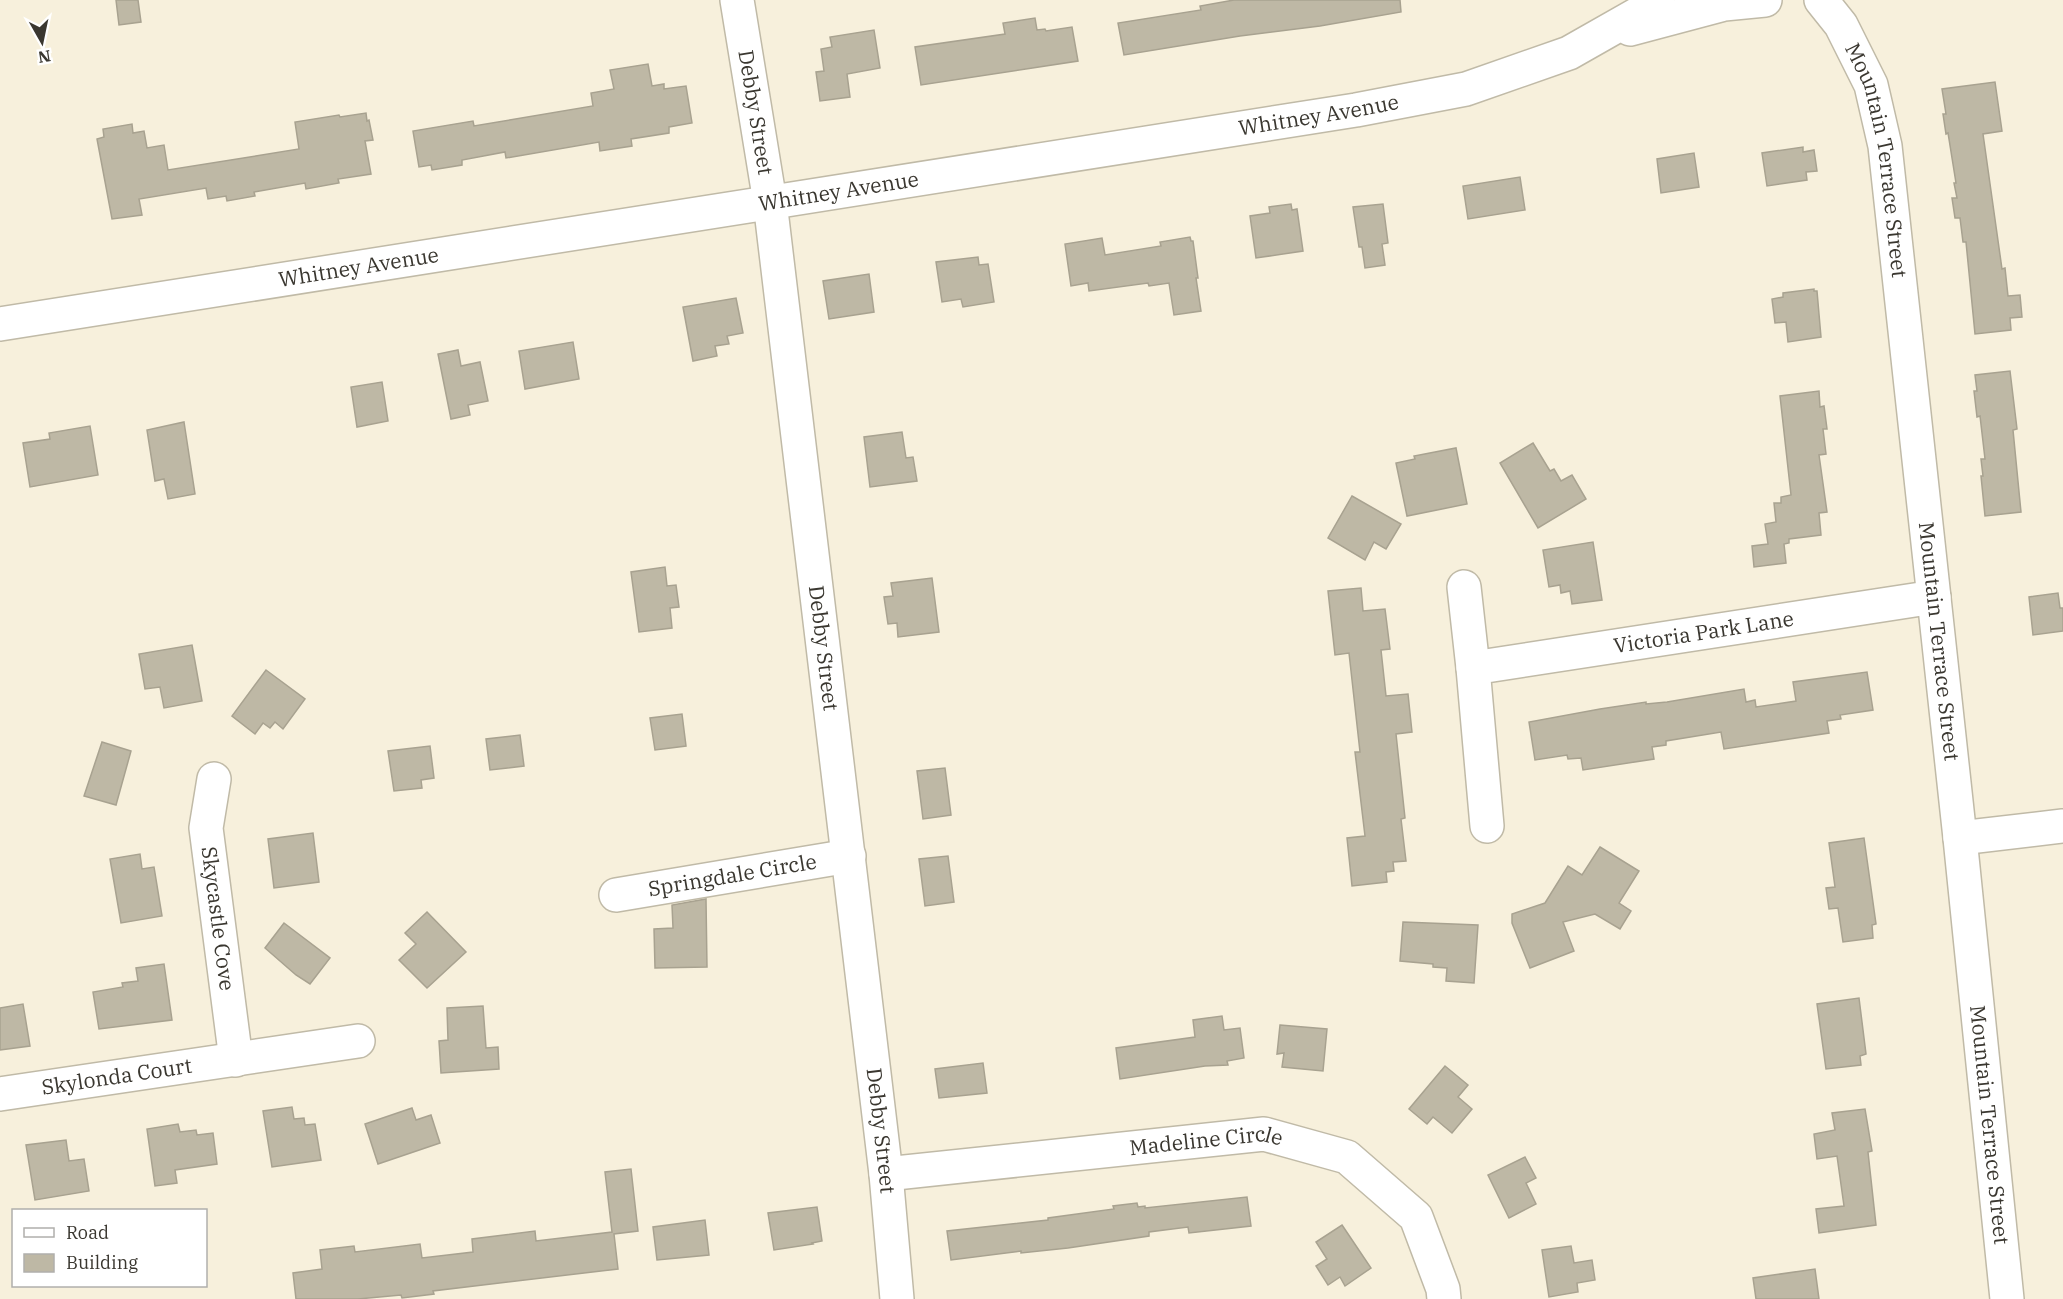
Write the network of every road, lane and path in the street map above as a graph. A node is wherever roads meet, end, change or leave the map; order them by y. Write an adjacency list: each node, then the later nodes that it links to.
1 (737, 0): 6 (street, Debby Street)
2 (1658, 0): 5 (street, Whitney Avenue)
3 (1765, 0): 5 (street)
4 (1821, 0): 9 (street, Mountain Terrace Street)
5 (1594, 39): 6 (street, Whitney Avenue)
6 (770, 202): 7 (street, Whitney Avenue); 15 (street, Debby Street)
7 (0, 324)
8 (1464, 587): 10 (street)
9 (1934, 597): 10 (street, Victoria Park Lane); 14 (street, Mountain Terrace Street)
10 (1473, 668): 12 (street)
11 (214, 779): 18 (street, Skycastle Cove)
12 (1487, 826)
13 (2063, 826): 14 (street)
14 (1960, 838): 23 (street, Mountain Terrace Street)
15 (849, 856): 16 (street, Springdale Circle); 20 (street, Debby Street)
16 (616, 895)
17 (357, 1041): 18 (street, Skylonda Court)
18 (236, 1060): 19 (street, Skylonda Court)
19 (0, 1094)
20 (886, 1174): 21 (street, Debby Street); 22 (street, Madeline Circle)
21 (897, 1299)
22 (1444, 1299)
23 (2007, 1299)

